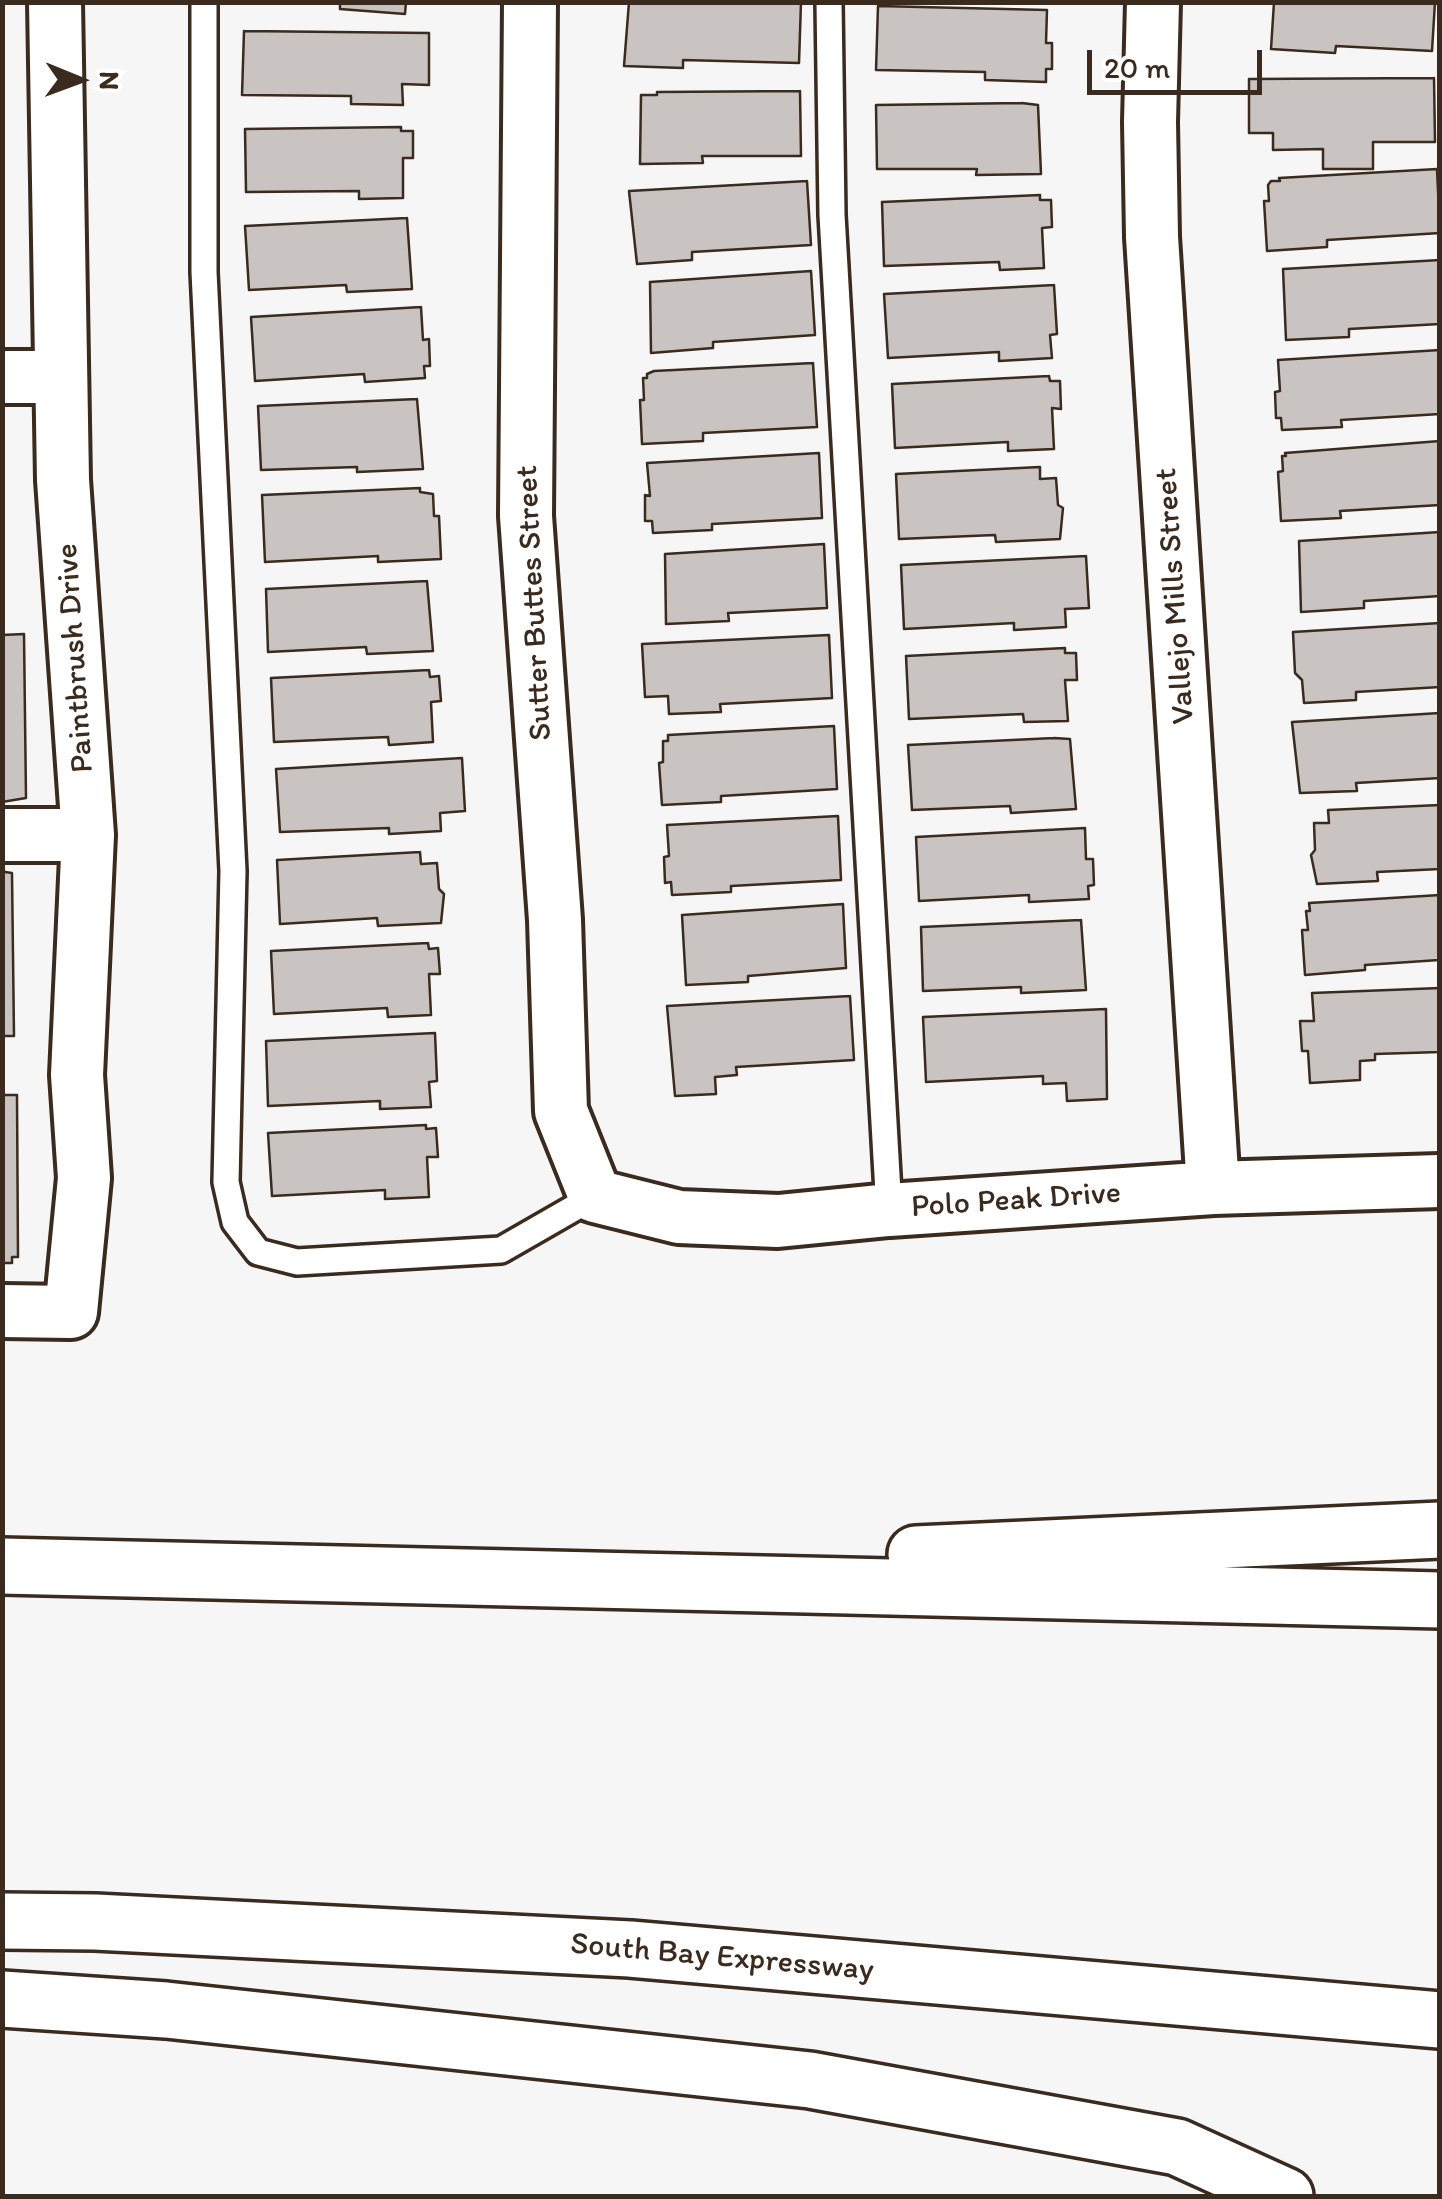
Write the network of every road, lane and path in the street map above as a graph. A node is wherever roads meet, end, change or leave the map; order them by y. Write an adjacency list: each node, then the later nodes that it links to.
1 (55, 2): 7 (street, Paintbrush Drive)
2 (204, 2): 12 (lane)
3 (530, 2): 12 (street, Sutter Buttes Street)
4 (829, 2): 13 (lane)
5 (1153, 2): 11 (street, Vallejo Mills Street)
6 (2, 377): 7 (street)
7 (60, 377): 8 (street, Paintbrush Drive)
8 (88, 834): 9 (street); 14 (street, Paintbrush Drive)
9 (2, 835)
10 (1440, 1182): 11 (street, Polo Peak Drive)
11 (1213, 1188): 13 (street, Polo Peak Drive)
12 (595, 1196): 13 (street, Polo Peak Drive)
13 (889, 1210)
14 (2, 1311)
15 (1440, 1530): 17 (highway)
16 (2, 1566): 17 (highway)
17 (444, 1576): 18 (highway)
18 (1440, 1600)
19 (2, 1921): 21 (highway, South Bay Expressway)
20 (2, 1999): 22 (highway)
21 (1440, 2020)
22 (1286, 2196)

